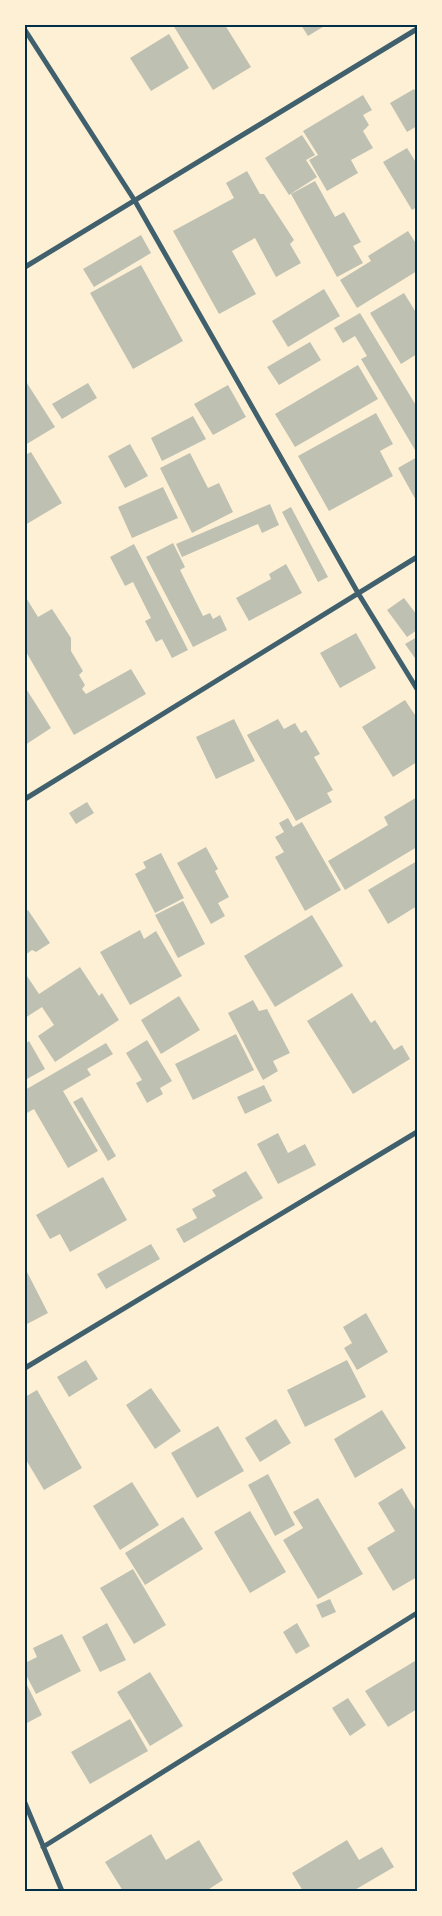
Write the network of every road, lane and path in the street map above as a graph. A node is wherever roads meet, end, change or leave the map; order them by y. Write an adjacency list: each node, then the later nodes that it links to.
1 (417, 29): 3 (street)
2 (25, 30): 3 (street)
3 (135, 201): 4 (street); 6 (street)
4 (25, 267)
5 (417, 557): 6 (street)
6 (358, 594): 7 (street); 8 (street)
7 (417, 689)
8 (25, 799)
9 (417, 1132): 10 (street)
10 (25, 1368)
11 (417, 1613): 14 (street)
12 (25, 1803): 13 (street)
13 (27, 1812): 14 (street)
14 (43, 1847): 15 (street)
15 (62, 1891)

